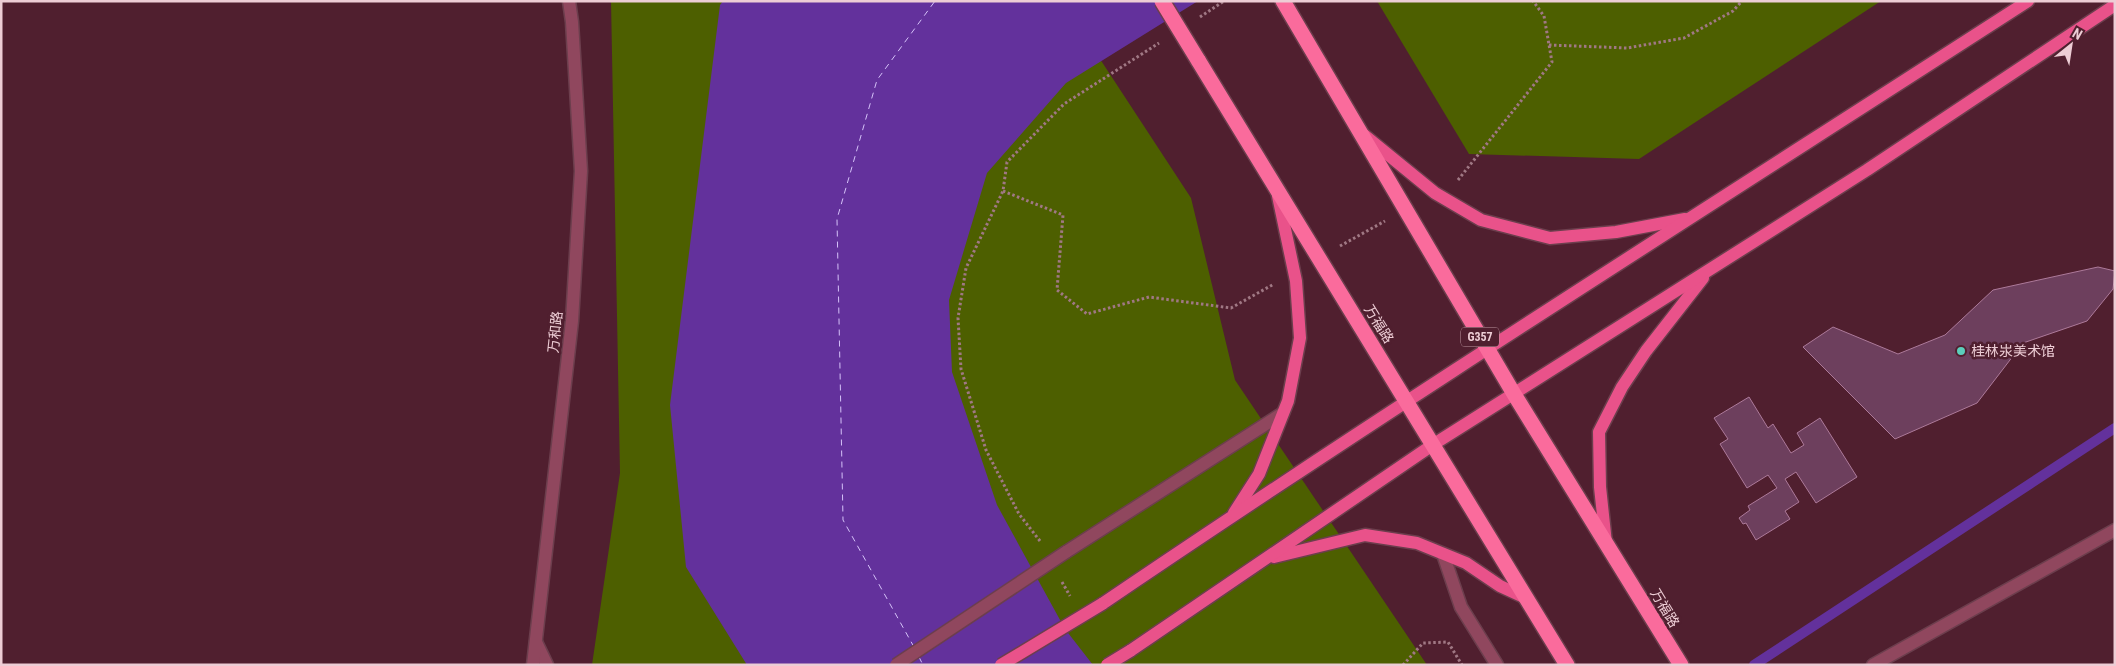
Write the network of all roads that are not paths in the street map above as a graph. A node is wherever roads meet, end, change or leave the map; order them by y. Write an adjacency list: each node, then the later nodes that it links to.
1 (569, 1): 21 (street, 万和路)
2 (1162, 1): 7 (highway, 万福路, bridge)
3 (2028, 1): 8 (main road)
4 (1284, 4): 6 (highway, 万福路 / G357)
5 (2115, 5): 9 (main road)
6 (1360, 132): 8 (main road); 10 (highway, 万福路 / G357)
7 (1277, 189): 12 (highway, 万福路); 13 (main road)
8 (1692, 218): 10 (main road)
9 (1708, 271): 11 (main road); 17 (main road)
10 (1488, 350): 11 (highway, 万福路 / G357); 12 (main road)
11 (1514, 394): 14 (main road); 17 (highway, 万福路 / G357)
12 (1407, 402): 14 (highway, 万福路); 15 (main road)
13 (1283, 413): 15 (main road); 24 (street, bridge)
14 (1434, 444): 19 (main road); 20 (highway, 万福路)
15 (1232, 516): 25 (main road, bridge)
16 (2115, 530): 30 (street)
17 (1606, 542): 29 (highway, 万福路 / G357)
18 (1443, 554): 19 (main road); 20 (main road); 27 (street)
19 (1264, 560): 26 (main road, bridge)
20 (1526, 598): 28 (highway, 万福路)
21 (536, 641): 22 (street, 万和路); 23 (street)
22 (533, 665)
23 (547, 665)
24 (896, 665)
25 (1001, 665)
26 (1106, 665)
27 (1497, 665)
28 (1567, 665)
29 (1680, 665)
30 (1874, 665)

